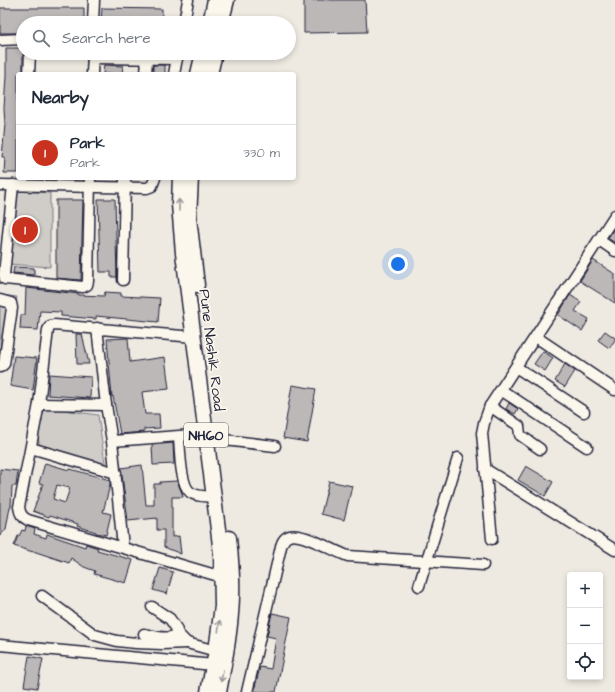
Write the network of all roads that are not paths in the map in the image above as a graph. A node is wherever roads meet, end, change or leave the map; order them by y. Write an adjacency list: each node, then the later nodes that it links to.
1 (94, 0): 5 (street)
2 (188, 0): 6 (street)
3 (215, 0): 7 (highway)
4 (226, 0): 8 (highway)
5 (94, 16)
6 (185, 16)
7 (212, 16)
8 (223, 16)
9 (16, 39): 10 (street)
10 (0, 40)
11 (30, 60): 17 (street)
12 (93, 60): 18 (street)
13 (147, 60): 19 (street)
14 (177, 60): 20 (street)
15 (201, 60): 21 (highway)
16 (213, 60): 22 (highway)
17 (29, 72)
18 (92, 72)
19 (146, 72)
20 (174, 72)
21 (198, 72)
22 (210, 72)
23 (154, 180): 28 (street)
24 (180, 180): 38 (highway, Pune Nashik Road / NH60, one-way to 24)
25 (191, 180): 48 (highway, Pune Nashik Road / NH60)
26 (25, 182): 27 (street); 30 (street)
27 (90, 182): 28 (street); 30 (street)
28 (125, 183): 34 (street)
29 (0, 185): 30 (street)
30 (13, 186)
31 (615, 215): 32 (street)
32 (599, 240): 33 (street); 39 (street)
33 (615, 252)
34 (123, 280)
35 (0, 300): 37 (street)
36 (97, 328): 38 (street); 44 (street); 45 (street)
37 (4, 334): 40 (street)
38 (194, 337): 48 (highway, Pune Nashik Road / NH60)
39 (536, 337): 41 (street); 43 (street)
40 (0, 367)
41 (516, 367): 42 (street); 47 (street)
42 (501, 390): 46 (street); 52 (street)
43 (615, 390)
44 (39, 404): 45 (street); 53 (street)
45 (106, 405): 50 (street)
46 (490, 406): 54 (street); 56 (street)
47 (584, 412)
48 (211, 436): 49 (street); 51 (street); 58 (highway, Pune Nashik Road / NH60); 74 (highway, Pune Nashik Road / NH60, one-way to 74)
49 (178, 437): 50 (street); 58 (street)
50 (112, 441): 57 (street)
51 (275, 446)
52 (587, 446)
53 (31, 448): 57 (street); 60 (street)
54 (540, 449)
55 (458, 458): 62 (street)
56 (485, 469): 59 (street); 61 (street)
57 (116, 473): 60 (street)
58 (214, 497): 64 (highway, Pune Nashik Road / NH60)
59 (492, 538)
60 (122, 547): 64 (street)
61 (615, 550)
62 (426, 561): 63 (street); 65 (street); 75 (street)
63 (483, 565)
64 (222, 577): 72 (highway, Pune Nashik Road / NH60, one-way to 64)
65 (419, 586)
66 (42, 596): 70 (street)
67 (152, 607): 69 (street)
68 (144, 634): 69 (street)
69 (178, 634): 70 (street)
70 (187, 643): 72 (street)
71 (0, 645): 72 (street)
72 (215, 658): 73 (highway, Pune Nashik Road / NH60)
73 (208, 692)
74 (219, 692)
75 (247, 692)

